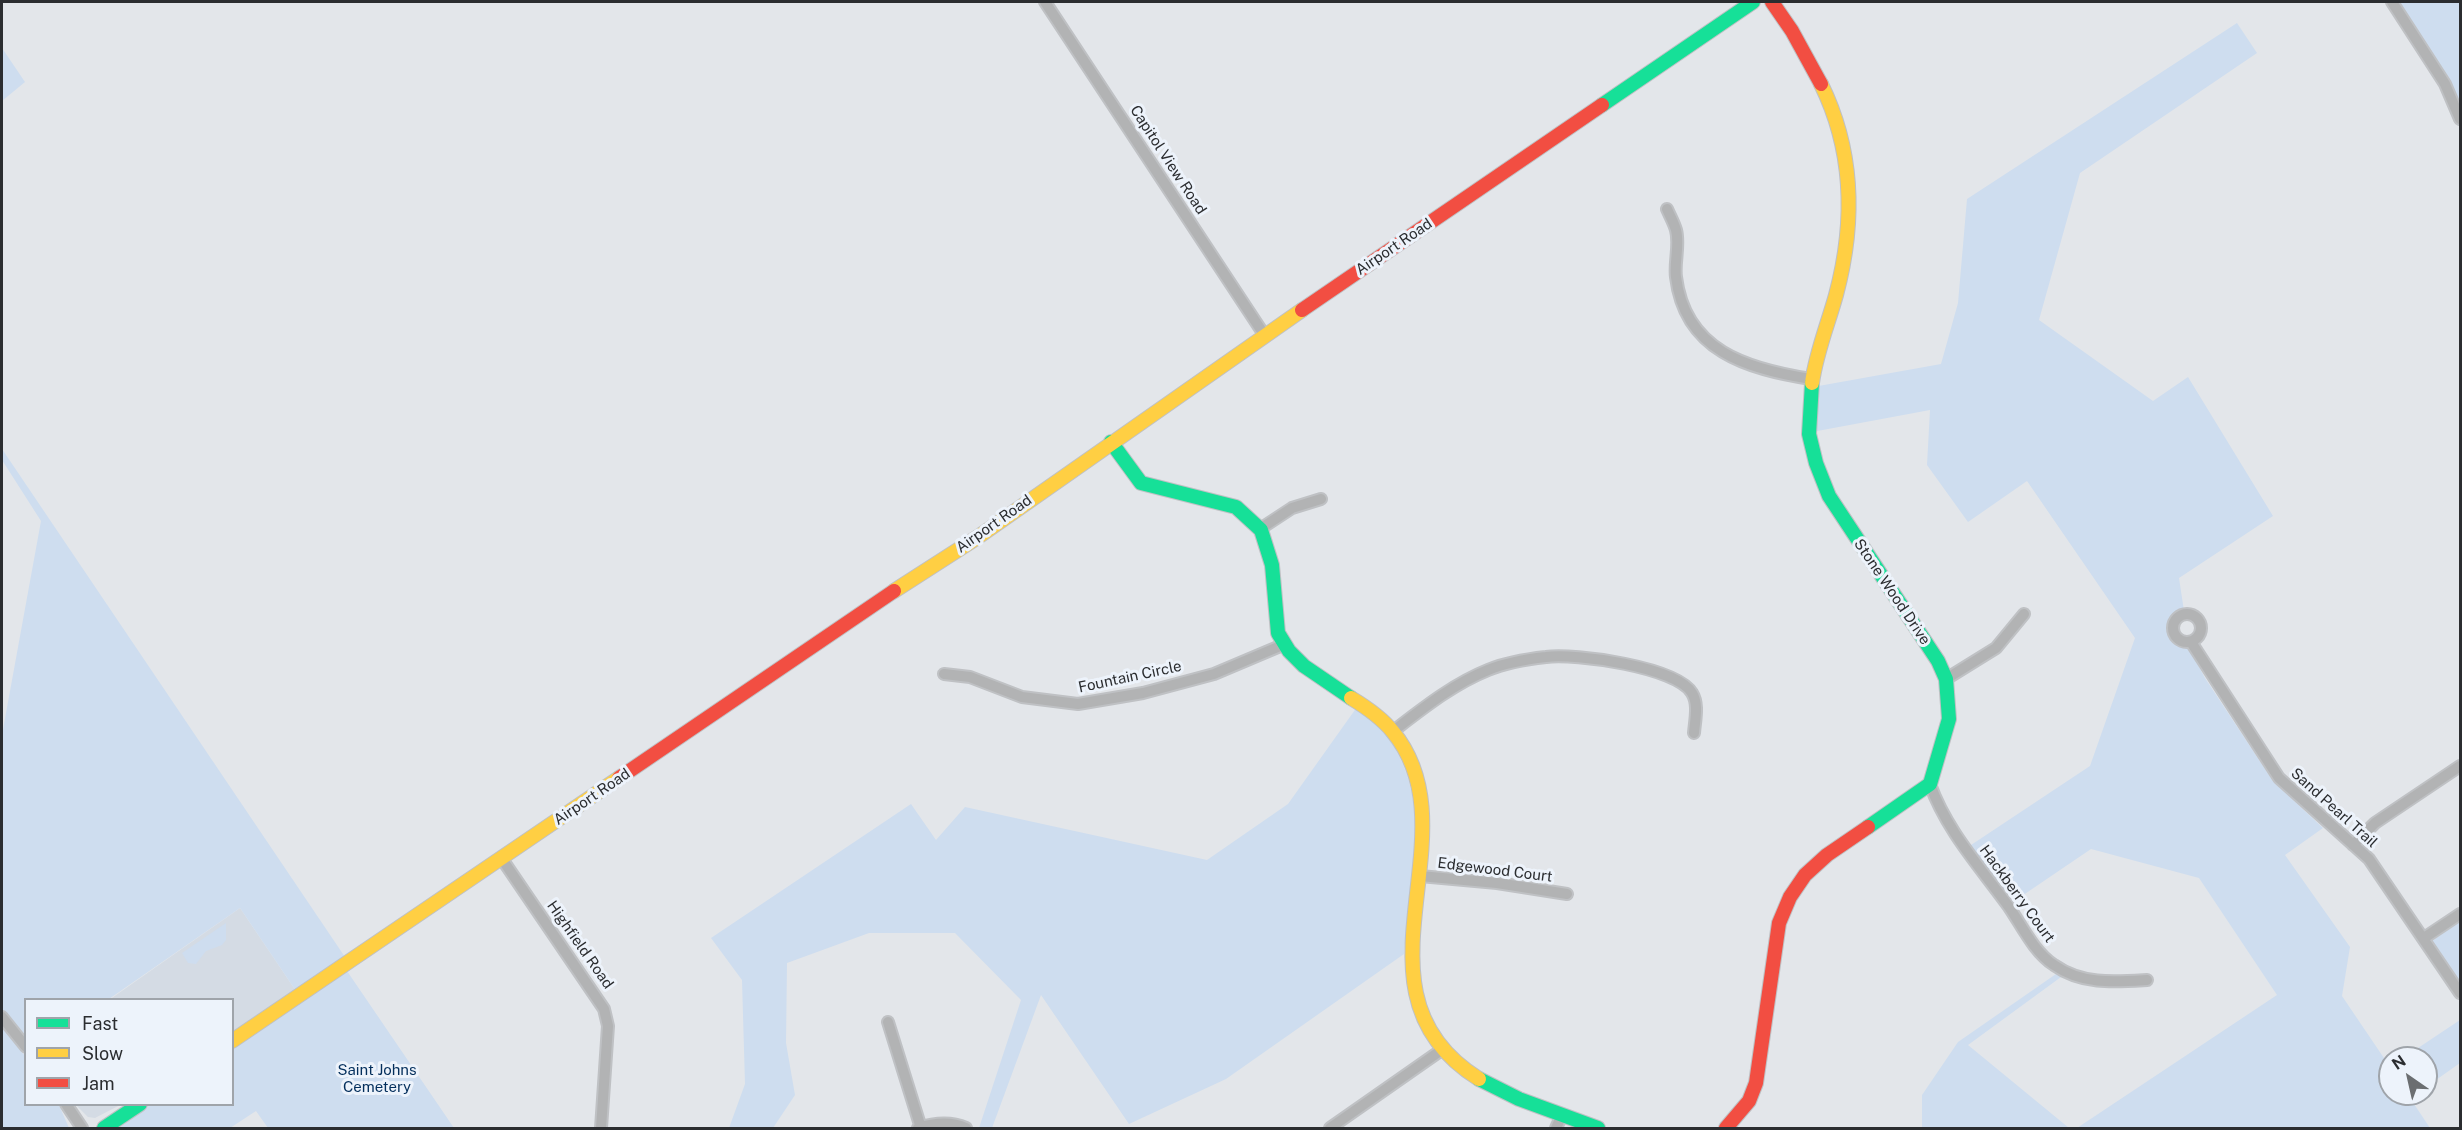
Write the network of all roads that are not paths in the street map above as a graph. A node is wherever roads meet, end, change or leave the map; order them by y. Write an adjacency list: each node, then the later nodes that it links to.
1 (1045, 2): 7 (street, Capitol View Road)
2 (1753, 2): 7 (street, Airport Road)
3 (1772, 2): 8 (street, Stone Wood Drive)
4 (2391, 2): 5 (street)
5 (2460, 119)
6 (1666, 209): 8 (street)
7 (1265, 336): 9 (street, Airport Road)
8 (1811, 379): 16 (street, Stone Wood Drive)
9 (1111, 442): 11 (street); 22 (street, Airport Road)
10 (1320, 499): 11 (street)
11 (1260, 529): 14 (street)
12 (2024, 614): 16 (street)
13 (2191, 642): 21 (street, Sand Pearl Trail)
14 (1285, 644): 15 (street, Fountain Circle); 17 (street)
15 (944, 674)
16 (1946, 679): 20 (street, Stone Wood Drive)
17 (1392, 732): 18 (street); 23 (street)
18 (1694, 733)
19 (2460, 766): 21 (street)
20 (1930, 784): 27 (street, Hackberry Court); 45 (street)
21 (2353, 844): 26 (street, Sand Pearl Trail)
22 (502, 859): 31 (street, Airport Road); 39 (street, Highfield Road)
23 (1420, 876): 24 (street, Edgewood Court); 33 (street)
24 (1567, 894)
25 (2460, 914): 26 (street)
26 (2424, 939): 28 (street, Sand Pearl Trail)
27 (2147, 980)
28 (2460, 993)
29 (2, 1017): 32 (street)
30 (888, 1022): 40 (street)
31 (234, 1040)
32 (24, 1044)
33 (1443, 1049): 36 (street); 42 (street)
34 (67, 1106): 37 (street)
35 (137, 1106): 38 (street)
36 (1562, 1115): 43 (street); 44 (street)
37 (82, 1128)
38 (104, 1128)
39 (601, 1128)
40 (920, 1128): 41 (street)
41 (966, 1128)
42 (1330, 1128)
43 (1556, 1128)
44 (1598, 1128)
45 (1726, 1128)

